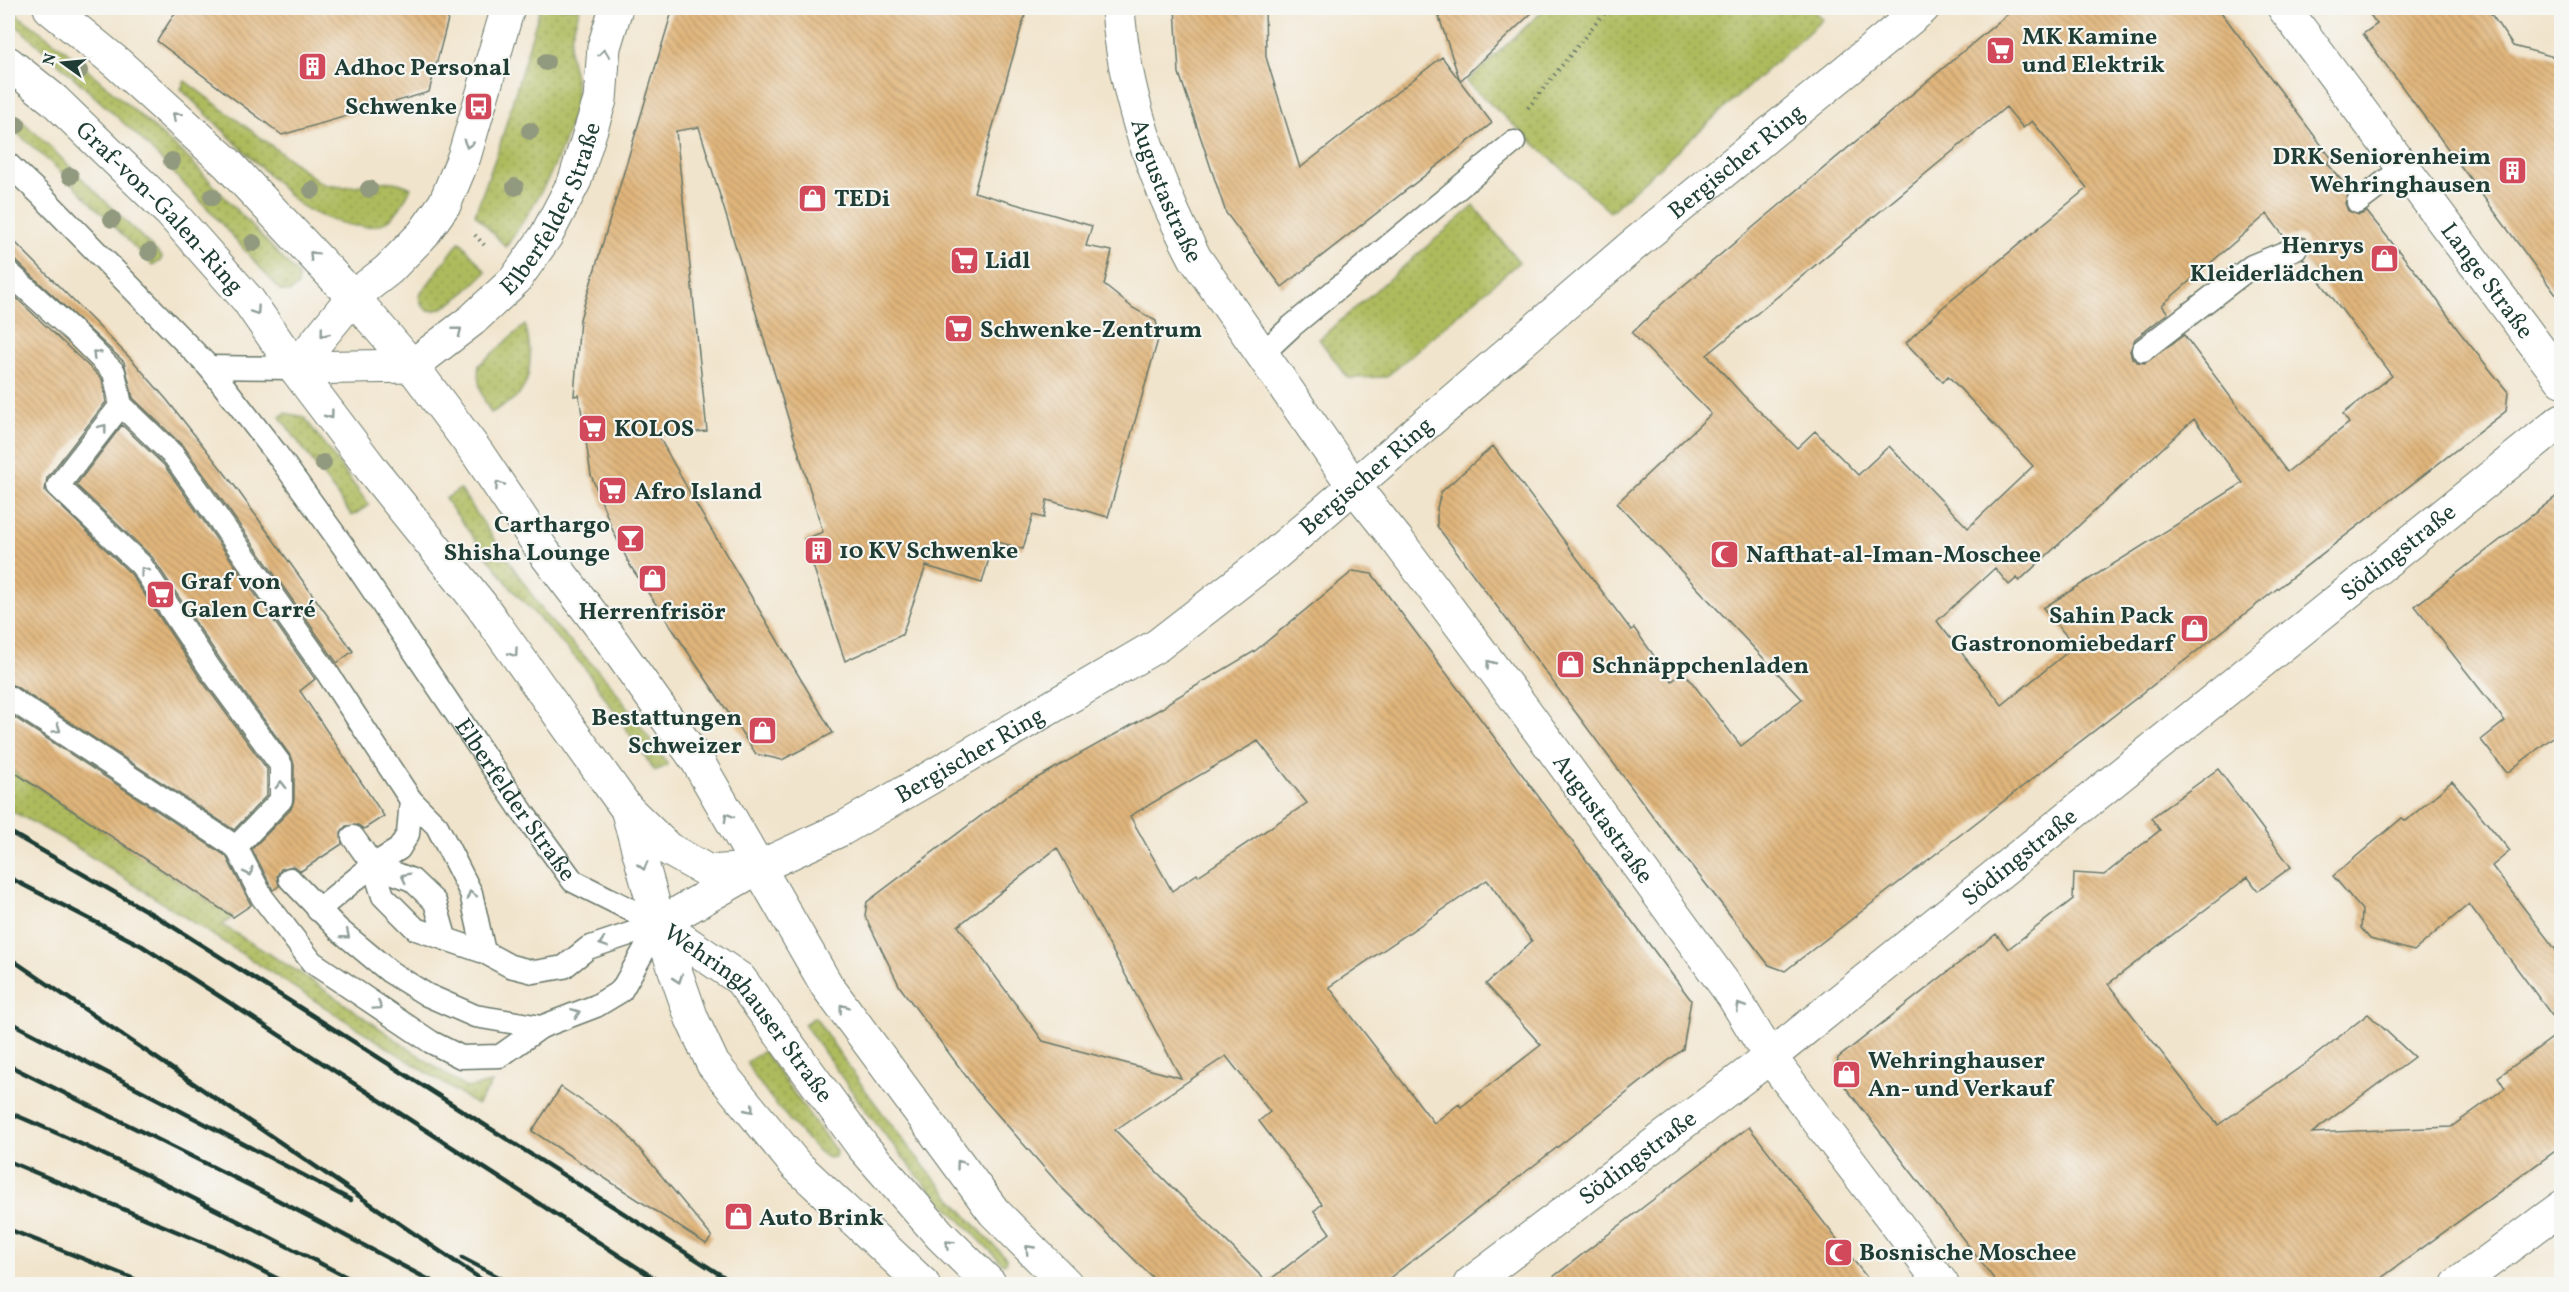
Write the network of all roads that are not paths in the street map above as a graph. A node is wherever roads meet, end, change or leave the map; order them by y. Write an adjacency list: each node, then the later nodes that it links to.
1 (50, 8): 14 (street, one-way to 1)
2 (508, 8): 14 (street, one-way to 14)
3 (616, 8): 17 (street, Elberfelder Straße, one-way to 3)
4 (1118, 8): 16 (street, Augustastraße)
5 (1923, 8): 23 (street, Bergischer Ring)
6 (2284, 8): 10 (street, Lange Straße)
7 (8, 63): 19 (street, Graf-von-Galen-Ring, one-way to 19)
8 (1514, 142): 16 (lane)
9 (8, 165): 18 (lane)
10 (2403, 168): 11 (lane); 20 (street, Lange Straße)
11 (2358, 202)
12 (2295, 248): 15 (lane)
13 (8, 272): 21 (lane, one-way to 13)
14 (353, 297): 17 (street); 19 (street, one-way to 19)
15 (2143, 350)
16 (1262, 354): 23 (street, Augustastraße)
17 (412, 366): 19 (street); 30 (street, one-way to 17)
18 (209, 367): 19 (lane); 33 (lane, Elberfelder Straße)
19 (295, 368): 26 (street, one-way to 26)
20 (2562, 380)
21 (121, 405): 25 (lane); 28 (lane, one-way to 21)
22 (2562, 420): 37 (street, Södingstraße)
23 (1353, 485): 30 (street, Bergischer Ring); 37 (street, Augustastraße, one-way to 23)
24 (8, 697): 28 (lane, one-way to 28)
25 (411, 800): 29 (lane); 35 (lane, one-way to 25)
26 (627, 809): 30 (street); 33 (street, one-way to 33)
27 (353, 837): 29 (lane)
28 (236, 847): 36 (lane, one-way to 36)
29 (373, 865): 32 (lane); 34 (lane); 34 (lane, one-way to 29)
30 (757, 868): 33 (street); 41 (street, one-way to 30)
31 (290, 879): 32 (lane)
32 (318, 910): 36 (lane, one-way to 36)
33 (659, 924): 35 (lane, one-way to 35); 36 (lane, one-way to 33); 39 (street, Wehringhauser Straße, one-way to 39); 40 (street, Wehringhauser Straße, one-way to 33)
34 (445, 937): 35 (lane)
35 (484, 952)
36 (541, 1027)
37 (1770, 1057): 42 (street, Södingstraße); 43 (street, Augustastraße)
38 (2557, 1220): 44 (street)
39 (922, 1284)
40 (990, 1284)
41 (1066, 1284)
42 (1470, 1284)
43 (1942, 1284)
44 (2458, 1284)

